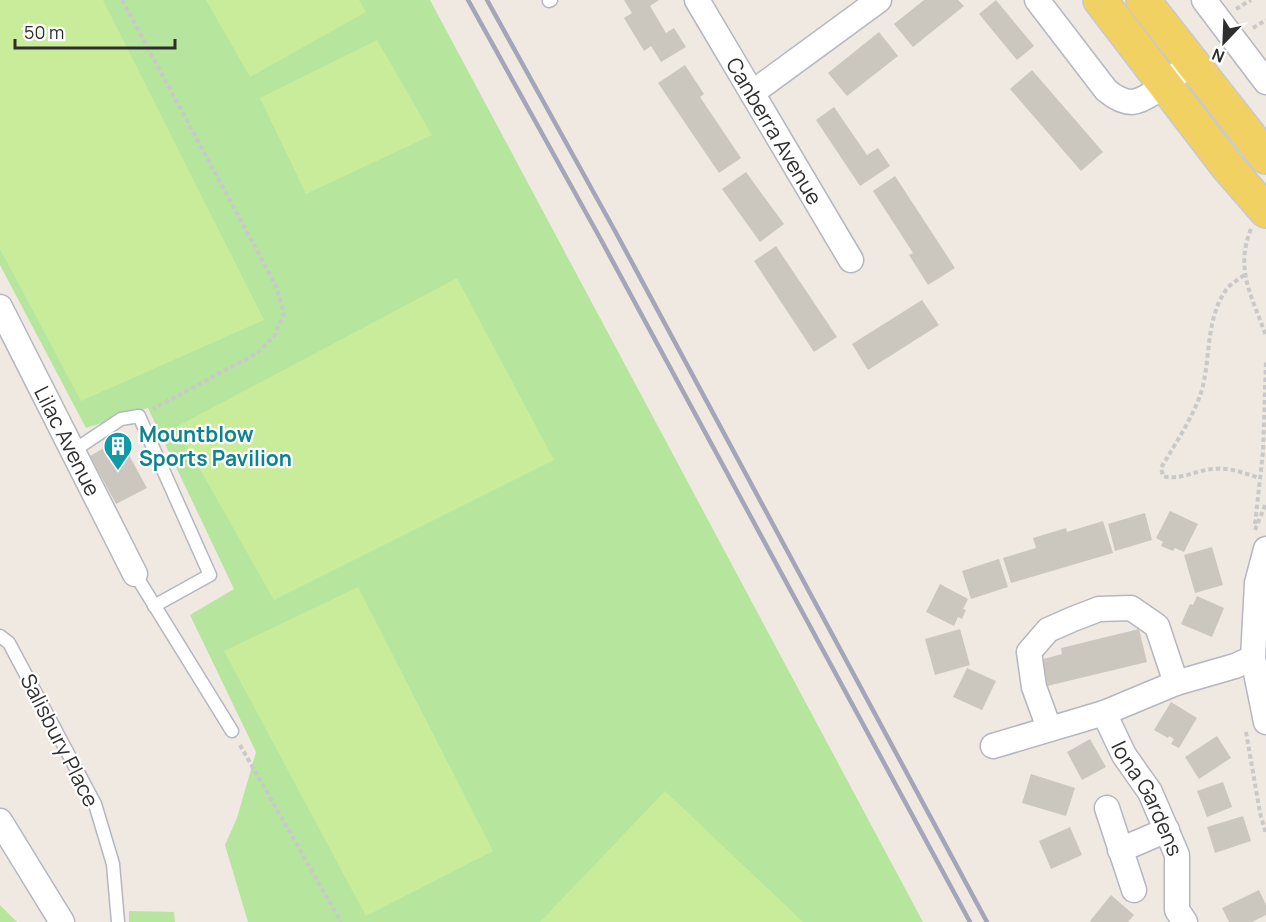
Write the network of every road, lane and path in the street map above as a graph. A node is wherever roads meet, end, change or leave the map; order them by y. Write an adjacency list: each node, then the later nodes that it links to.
1 (122, 0): 19 (path)
2 (697, 0): 11 (street, Canberra Avenue)
3 (879, 0): 11 (street)
4 (1037, 0): 10 (street)
5 (1100, 0): 10 (main road)
6 (1143, 0): 8 (main road)
7 (1204, 0): 9 (street)
8 (1191, 63): 10 (street); 12 (main road)
9 (1266, 82)
10 (1163, 84): 13 (main road)
11 (752, 93): 14 (street, Canberra Avenue)
12 (1266, 157)
13 (1262, 216): 15 (path)
14 (852, 260)
15 (1244, 275): 17 (path); 21 (path)
16 (0, 307): 20 (street, Lilac Avenue)
17 (1266, 336)
18 (1266, 360): 21 (path)
19 (140, 416): 20 (lane); 24 (lane)
20 (73, 451): 23 (street, Lilac Avenue)
21 (1259, 478): 22 (path)
22 (1264, 543): 26 (street)
23 (135, 574): 24 (lane)
24 (154, 606): 31 (lane)
25 (0, 636): 39 (lane, Salisbury Place)
26 (1253, 658): 27 (street); 29 (street)
27 (1176, 683): 28 (street); 30 (street)
28 (1104, 713): 30 (street); 35 (street, Iona Gardens)
29 (1266, 722)
30 (1049, 729): 32 (street)
31 (232, 731): 40 (path)
32 (993, 746)
33 (1107, 808): 36 (street)
34 (0, 821): 38 (street)
35 (1167, 830): 36 (street); 41 (street, Iona Gardens)
36 (1120, 849): 37 (street)
37 (1134, 890)
38 (62, 922)
39 (118, 922)
40 (341, 922)
41 (1185, 922)

